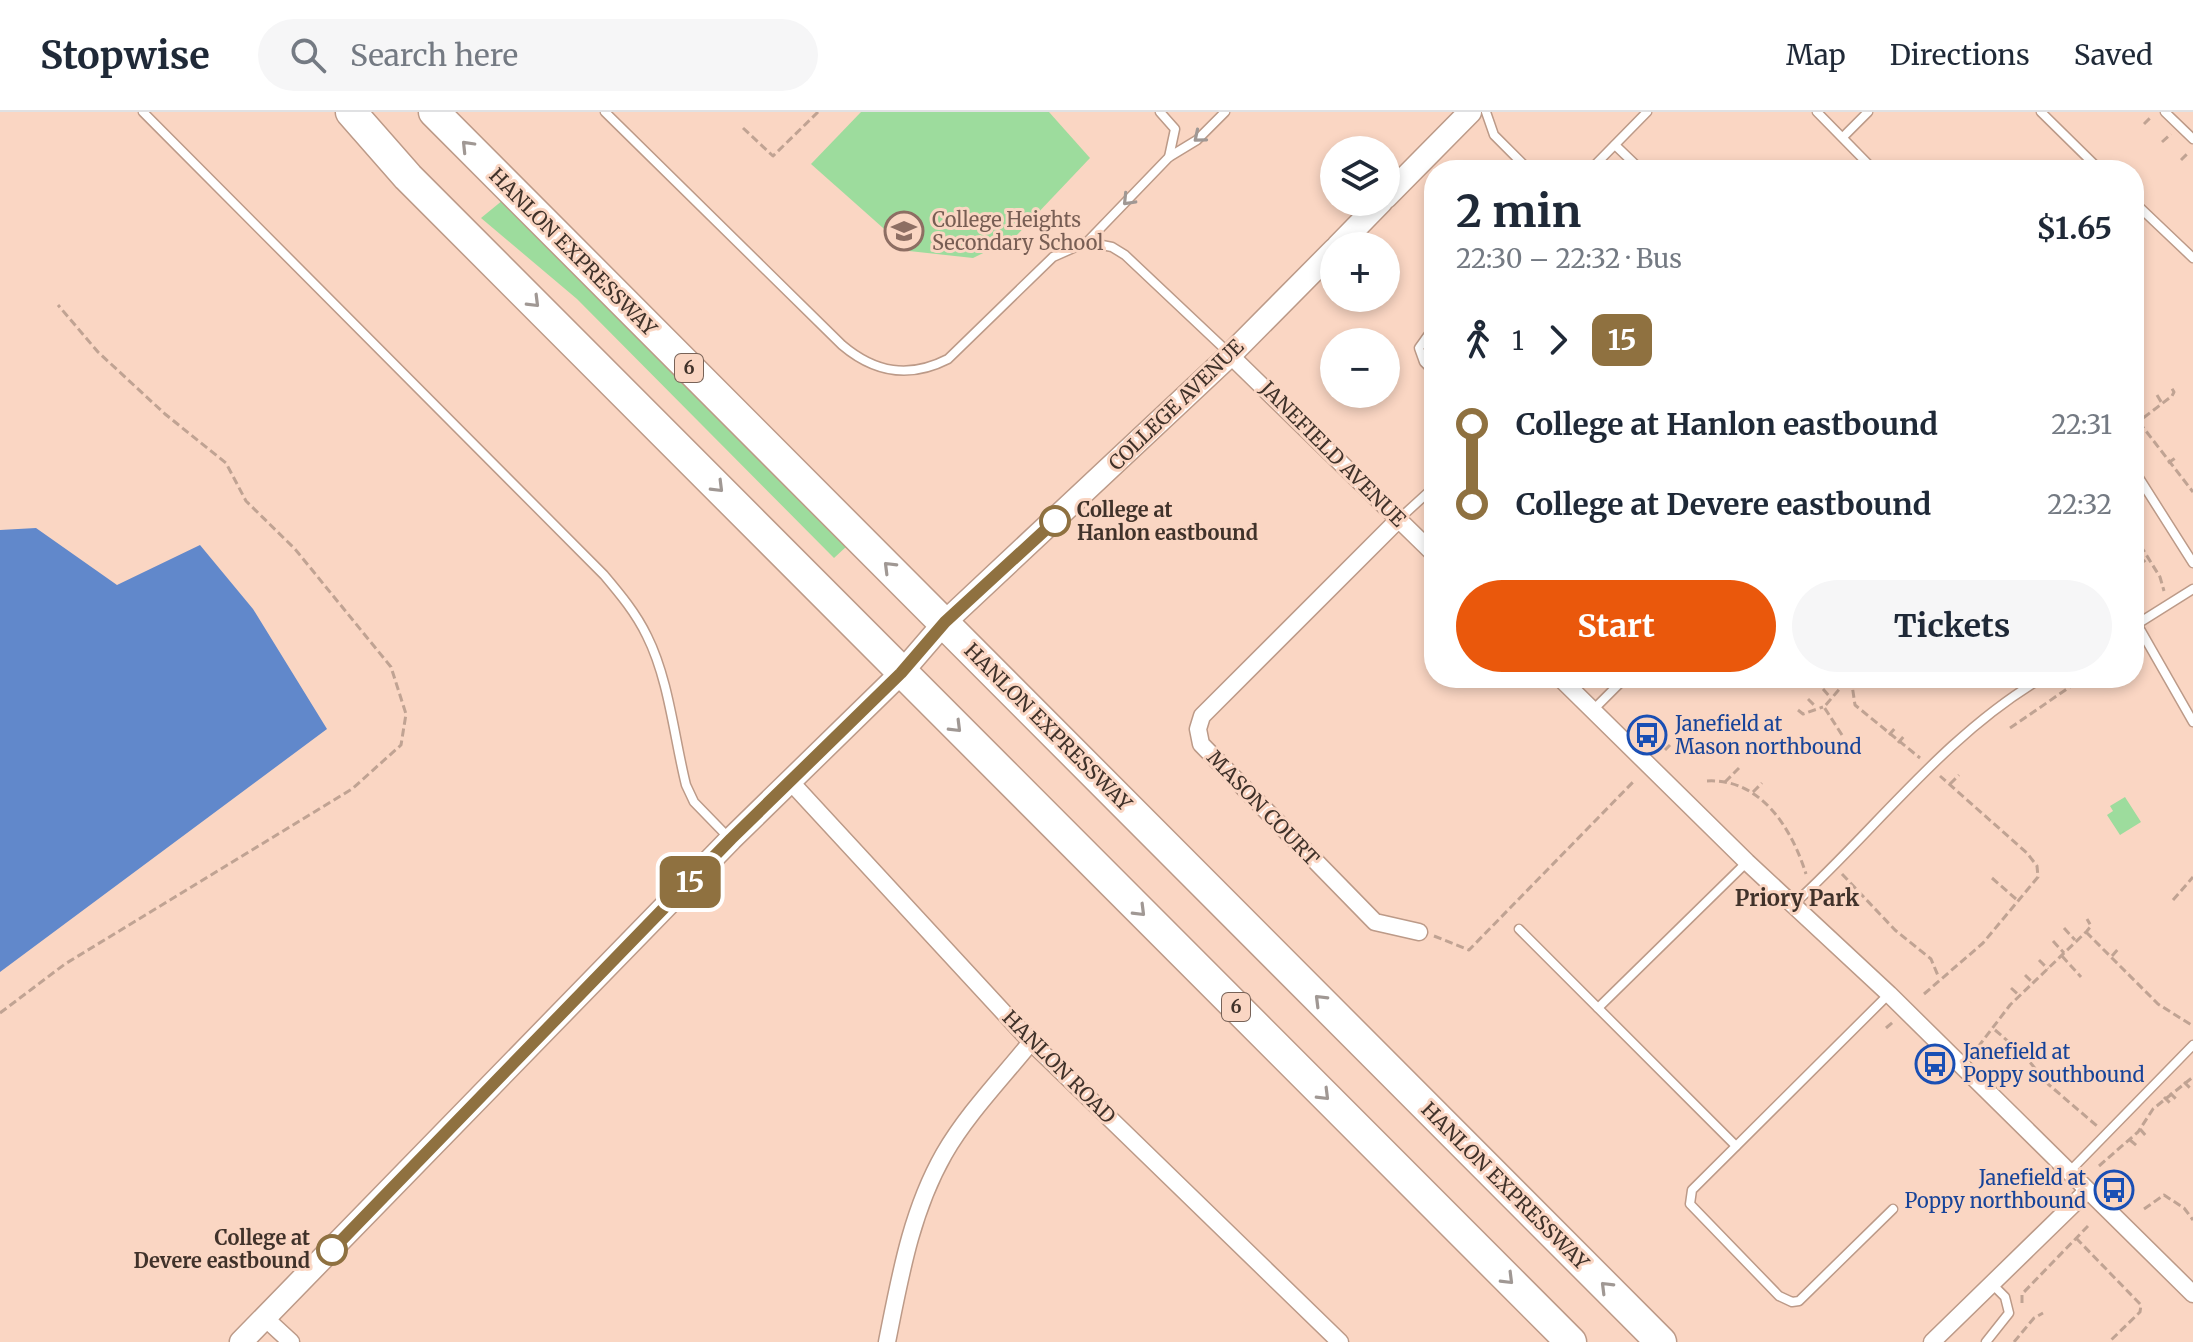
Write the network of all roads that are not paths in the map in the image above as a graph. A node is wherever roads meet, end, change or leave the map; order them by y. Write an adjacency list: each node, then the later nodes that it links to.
1 (143, 112): 49 (lane)
2 (351, 112): 42 (highway, 6, one-way to 42)
3 (434, 112): 40 (highway, HANLON EXPRESSWAY / 6, one-way to 3)
4 (605, 112): 27 (lane)
5 (1160, 112): 17 (lane)
6 (1225, 112): 17 (lane, one-way to 17)
7 (1470, 112): 23 (main road)
8 (1486, 112): 18 (lane)
9 (1647, 112): 16 (lane)
10 (1817, 112): 14 (lane)
11 (1868, 112): 14 (lane)
12 (2041, 112): 22 (lane)
13 (2165, 112): 15 (lane)
14 (1843, 137): 21 (lane)
15 (2193, 139)
16 (1615, 145): 19 (lane); 20 (lane)
17 (1169, 157): 27 (lane, one-way to 27)
18 (1519, 160)
19 (1600, 160)
20 (1631, 160)
21 (1865, 160)
22 (2090, 160)
23 (1400, 183)
24 (2144, 211): 28 (lane)
25 (1367, 216): 26 (main road, COLLEGE AVENUE)
26 (1352, 232)
27 (1087, 242): 31 (lane)
28 (2193, 258)
29 (1320, 264): 31 (main road, COLLEGE AVENUE)
30 (1424, 341): 32 (lane)
31 (1230, 355): 35 (street, JANEFIELD AVENUE); 40 (main road, COLLEGE AVENUE)
32 (1424, 362)
33 (2144, 486): 37 (lane)
34 (1424, 496): 35 (lane)
35 (1399, 519): 36 (street, JANEFIELD AVENUE); 53 (street, MASON COURT)
36 (1424, 544)
37 (2193, 563)
38 (2193, 589): 39 (lane)
39 (2144, 619)
40 (945, 622): 42 (main road, COLLEGE AVENUE); 71 (highway, HANLON EXPRESSWAY / 6, one-way to 40)
41 (2144, 640): 47 (lane)
42 (901, 673): 48 (main road, COLLEGE AVENUE); 70 (highway, 6, one-way to 70)
43 (1570, 688): 46 (street)
44 (1615, 688): 46 (lane)
45 (2028, 688): 51 (lane)
46 (1593, 710): 50 (street)
47 (2193, 722)
48 (789, 780): 49 (main road, COLLEGE AVENUE); 56 (street, HANLON ROAD)
49 (731, 839): 64 (main road, COLLEGE AVENUE)
50 (1747, 862): 51 (street); 55 (lane)
51 (1795, 903): 54 (street)
52 (1519, 929): 55 (lane)
53 (1419, 932)
54 (1889, 994): 58 (lane); 59 (street)
55 (1598, 1008): 58 (lane)
56 (1031, 1042): 68 (street); 69 (street, HANLON ROAD)
57 (2193, 1045): 59 (lane)
58 (1736, 1146): 61 (lane)
59 (2068, 1173): 60 (street)
60 (2087, 1191): 62 (street); 63 (street)
61 (1893, 1209)
62 (1991, 1283): 65 (street); 72 (lane)
63 (2193, 1294)
64 (265, 1318): 66 (main road, COLLEGE AVENUE); 67 (street)
65 (1940, 1339)
66 (241, 1342)
67 (291, 1342)
68 (887, 1342)
69 (1340, 1342)
70 (1571, 1342)
71 (1661, 1342)
72 (1986, 1342)

